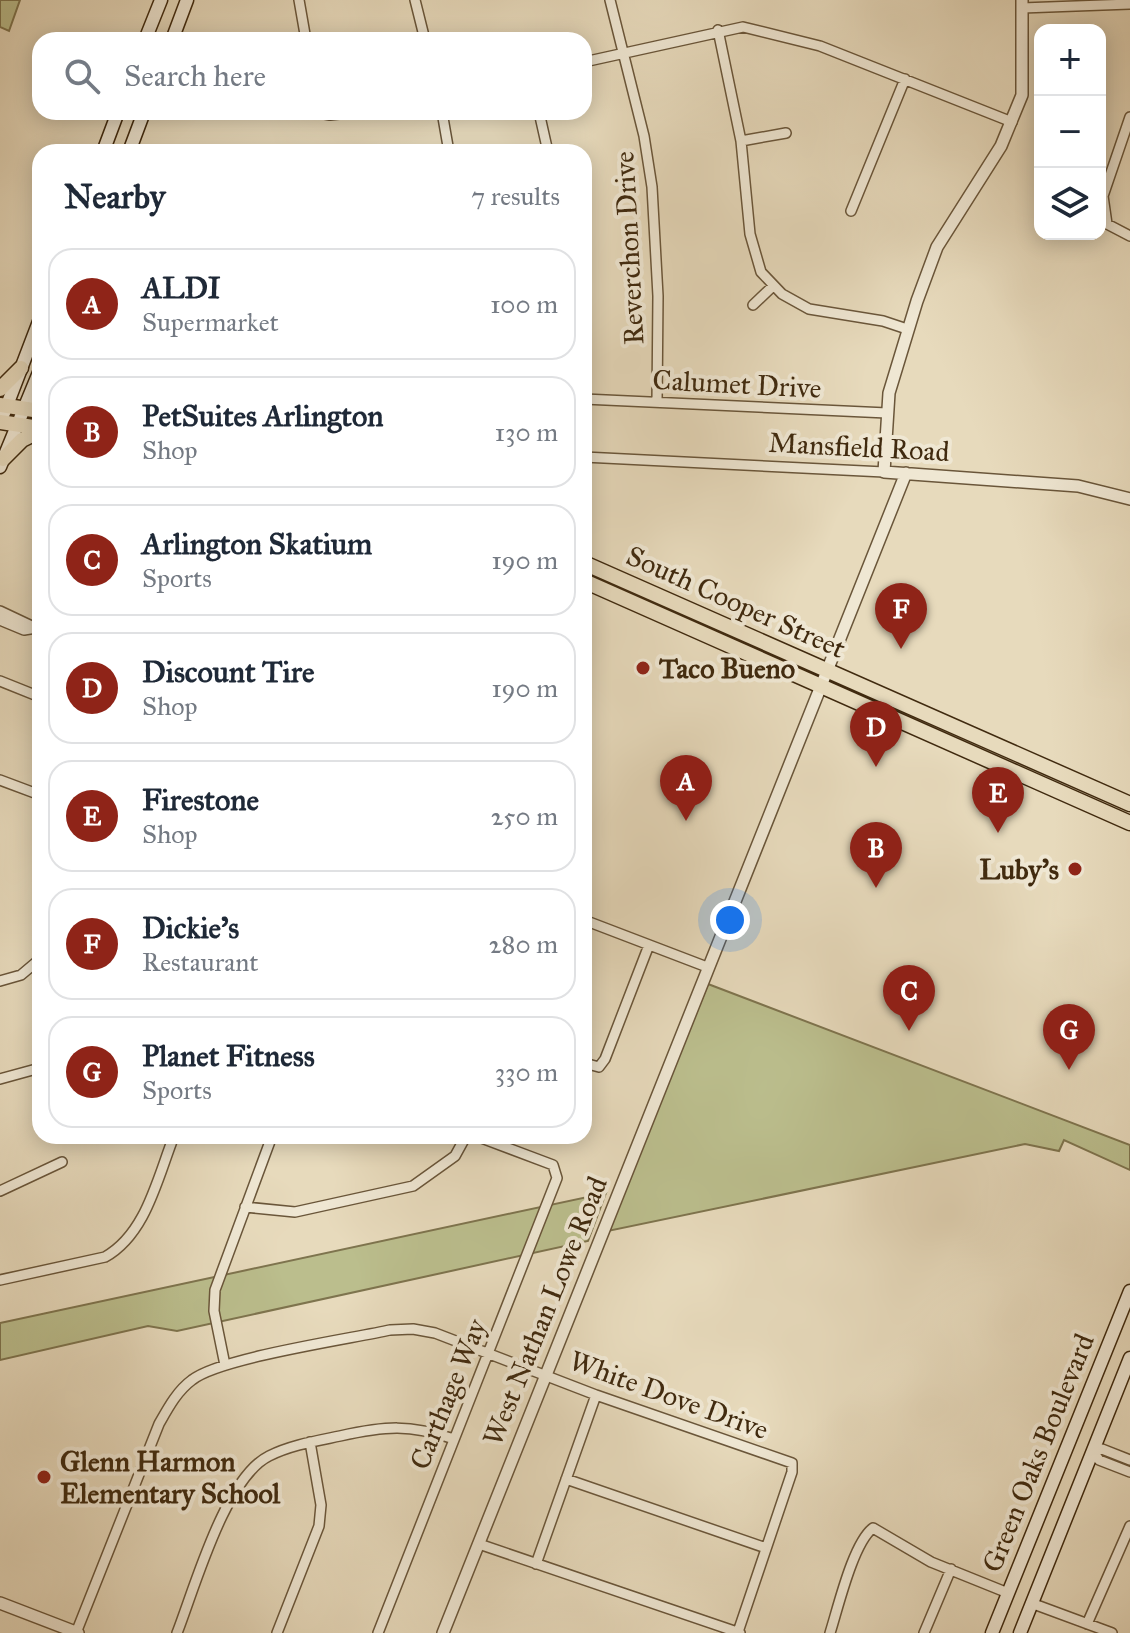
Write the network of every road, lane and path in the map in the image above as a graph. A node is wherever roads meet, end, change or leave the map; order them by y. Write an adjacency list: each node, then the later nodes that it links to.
1 (161, 0): 9 (main road)
2 (187, 0): 10 (main road)
3 (299, 0): 11 (street)
4 (415, 0): 12 (street)
5 (610, 0): 13 (street, Reverchon Drive)
6 (1022, 4): 7 (street); 21 (street)
7 (1130, 4)
8 (718, 30): 13 (street); 15 (street); 23 (street)
9 (148, 32)
10 (175, 32)
11 (305, 32)
12 (423, 32)
13 (624, 52): 14 (street); 38 (street, Reverchon Drive)
14 (592, 60)
15 (905, 79): 21 (street); 28 (street)
16 (1130, 117): 29 (street)
17 (115, 120): 24 (main road)
18 (141, 120): 25 (main road)
19 (443, 120): 26 (street)
20 (541, 120): 27 (street)
21 (1012, 122): 32 (street)
22 (786, 133): 23 (street)
23 (741, 141): 30 (street)
24 (106, 144)
25 (132, 144)
26 (448, 144)
27 (546, 144)
28 (851, 211)
29 (1130, 236)
30 (773, 286): 31 (street); 32 (street)
31 (753, 305)
32 (907, 329): 42 (street)
33 (32, 340): 34 (main road)
34 (21, 368): 35 (main road); 39 (main road)
35 (0, 389)
36 (32, 390): 40 (main road)
37 (592, 399): 38 (street, Calumet Drive)
38 (657, 402): 42 (street, Calumet Drive)
39 (3, 406): 40 (main road); 43 (main road)
40 (24, 409): 41 (main road); 44 (main road)
41 (32, 410)
42 (887, 413): 49 (street)
43 (0, 422): 44 (main road)
44 (17, 425): 45 (main road); 48 (main road)
45 (32, 428)
46 (32, 434): 48 (main road)
47 (592, 457): 49 (street, Mansfield Road)
48 (2, 463)
49 (884, 472): 50 (street, Mansfield Road)
50 (906, 473): 51 (street, Mansfield Road); 60 (street, West Nathan Lowe Road)
51 (1130, 499)
52 (592, 567): 53 (main road, South Cooper Street)
53 (629, 583): 55 (main road); 60 (main road, South Cooper Street)
54 (592, 584): 55 (main road, South Cooper Street)
55 (623, 598): 62 (main road, South Cooper Street)
56 (0, 611): 58 (street)
57 (0, 620): 59 (street)
58 (32, 626)
59 (32, 629)
60 (826, 671): 62 (street, West Nathan Lowe Road); 66 (main road, South Cooper Street)
61 (0, 681): 63 (street)
62 (820, 686): 67 (main road, South Cooper Street); 71 (street, West Nathan Lowe Road)
63 (32, 694)
64 (1, 783): 65 (street)
65 (32, 793)
66 (1130, 804)
67 (1130, 823)
68 (592, 923): 69 (street)
69 (649, 945): 71 (street); 73 (street)
70 (32, 966): 72 (street)
71 (707, 967): 88 (street, West Nathan Lowe Road)
72 (0, 981)
73 (592, 1065)
74 (32, 1070): 75 (street)
75 (0, 1079)
76 (171, 1144): 83 (street)
77 (269, 1144): 82 (street)
78 (462, 1144): 82 (street)
79 (497, 1144): 85 (street, Carthage Way)
80 (62, 1162): 81 (street)
81 (0, 1191)
82 (245, 1207): 87 (street)
83 (0, 1280)
84 (1130, 1291): 92 (main road, Green Oaks Boulevard)
85 (488, 1353): 87 (street, White Dove Drive); 88 (street, White Dove Drive); 90 (street, Carthage Way)
86 (1130, 1358): 93 (main road, Green Oaks Boulevard)
87 (225, 1365): 107 (street, White Dove Drive)
88 (545, 1374): 89 (street, White Dove Drive); 98 (street, West Nathan Lowe Road)
89 (596, 1395): 96 (street); 99 (street, White Dove Drive)
90 (454, 1439): 91 (street); 110 (street, Carthage Way)
91 (310, 1442): 108 (street); 109 (street)
92 (1071, 1442): 93 (main road); 102 (main road, Green Oaks Boulevard)
93 (1093, 1451): 94 (street); 95 (street); 104 (main road, Green Oaks Boulevard)
94 (1130, 1460)
95 (1130, 1472)
96 (566, 1479): 99 (street); 100 (street)
97 (1130, 1526): 105 (street)
98 (479, 1544): 100 (street); 111 (street, West Nathan Lowe Road)
99 (766, 1548): 106 (street)
100 (536, 1564): 106 (street)
101 (951, 1569): 102 (street); 112 (street); 113 (street)
102 (1008, 1593): 114 (main road, Green Oaks Boulevard)
103 (0, 1603): 107 (street)
104 (1031, 1603): 105 (street); 115 (main road, Green Oaks Boulevard)
105 (1087, 1624): 116 (street)
106 (739, 1632)
107 (77, 1633)
108 (177, 1633)
109 (277, 1633)
110 (378, 1633)
111 (443, 1633)
112 (830, 1633)
113 (924, 1633)
114 (992, 1633)
115 (1020, 1633)
116 (1112, 1633)

